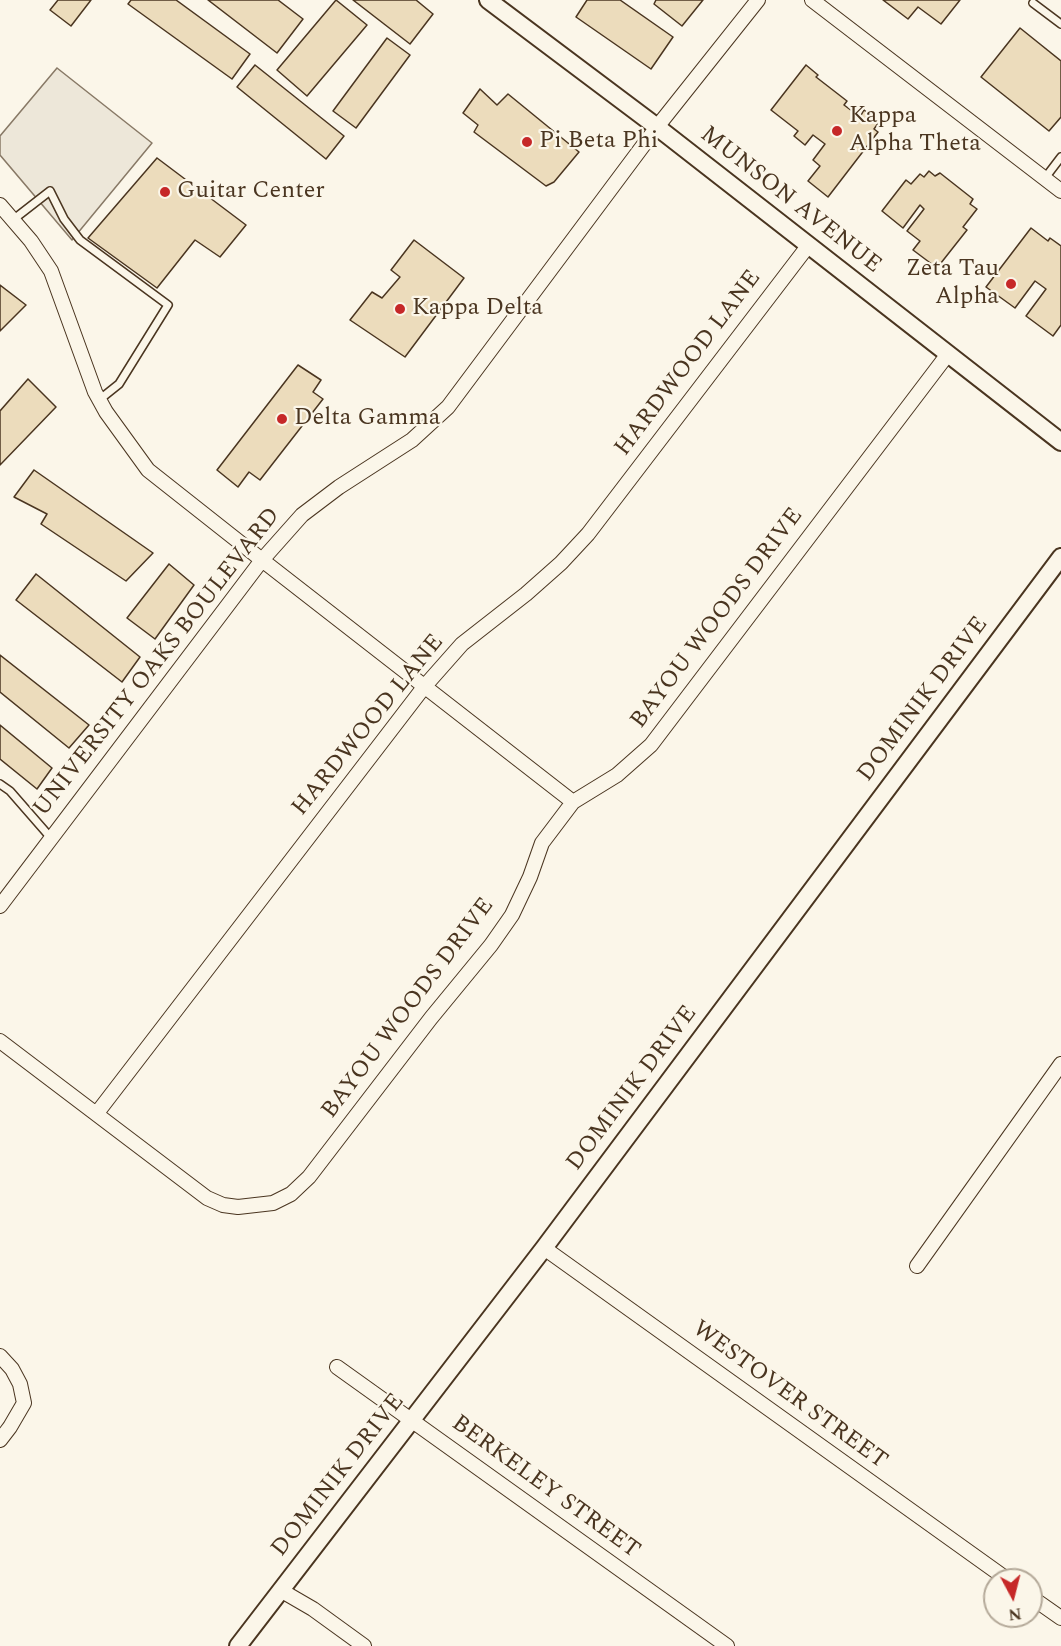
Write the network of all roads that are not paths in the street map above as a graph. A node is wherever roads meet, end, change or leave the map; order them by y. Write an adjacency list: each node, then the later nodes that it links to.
1 (488, 0): 6 (street, MUNSON AVENUE)
2 (758, 0): 6 (street, UNIVERSITY OAKS BOULEVARD)
3 (812, 0): 8 (street)
4 (1033, 3): 5 (lane)
5 (1061, 24)
6 (657, 127): 12 (street, MUNSON AVENUE); 17 (street, UNIVERSITY OAKS BOULEVARD)
7 (1061, 157): 8 (lane)
8 (1045, 178): 9 (street)
9 (1061, 191)
10 (0, 205): 11 (street)
11 (14, 219): 14 (street); 14 (lane)
12 (808, 246): 13 (street, MUNSON AVENUE); 18 (street, HARDWOOD LANE)
13 (948, 354): 15 (street, MUNSON AVENUE); 20 (street, BAYOU WOODS DRIVE)
14 (99, 400): 17 (street)
15 (1061, 442)
16 (1061, 557): 26 (street, DOMINIK DRIVE)
17 (262, 560): 18 (street); 21 (street, UNIVERSITY OAKS BOULEVARD)
18 (424, 687): 20 (street); 25 (street, HARDWOOD LANE)
19 (0, 784): 21 (lane)
20 (573, 802): 25 (street, BAYOU WOODS DRIVE)
21 (51, 838): 22 (street, UNIVERSITY OAKS BOULEVARD)
22 (0, 906)
23 (0, 1041): 25 (street, BAYOU WOODS DRIVE)
24 (1061, 1064): 27 (street)
25 (97, 1113)
26 (544, 1248): 30 (street, DOMINIK DRIVE); 32 (street, WESTOVER STREET)
27 (917, 1266)
28 (0, 1356): 31 (street)
29 (337, 1367): 30 (street, BERKELEY STREET)
30 (412, 1421): 33 (street, DOMINIK DRIVE); 38 (street, BERKELEY STREET)
31 (0, 1440)
32 (991, 1568)
33 (282, 1591): 36 (street, DOMINIK DRIVE); 37 (street)
34 (1043, 1605): 35 (street)
35 (1061, 1618)
36 (238, 1646)
37 (364, 1646)
38 (727, 1646)

